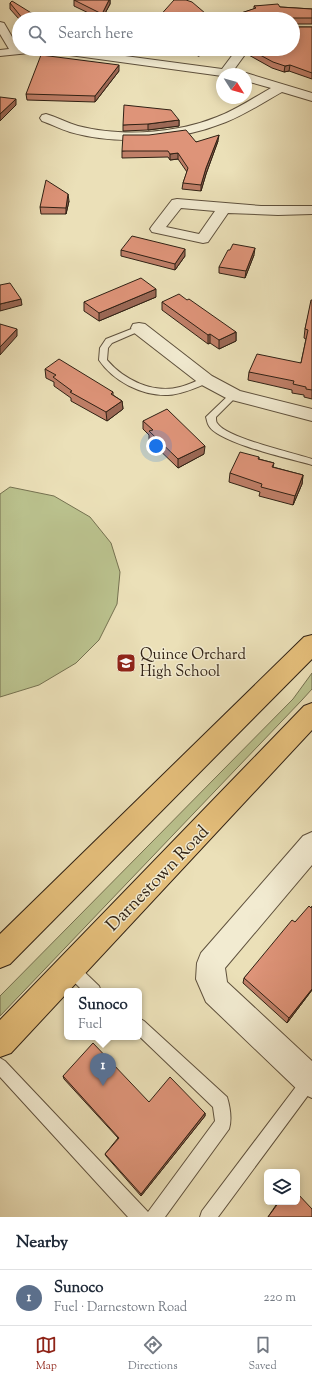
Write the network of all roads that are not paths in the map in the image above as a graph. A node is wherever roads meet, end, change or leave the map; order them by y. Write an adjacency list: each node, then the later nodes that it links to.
1 (0, 25): 2 (street)
2 (12, 44)
3 (12, 52): 4 (street)
4 (0, 53)
5 (129, 56): 8 (street)
6 (239, 56): 7 (street)
7 (231, 68)
8 (216, 71)
9 (252, 79): 10 (street)
10 (282, 87): 11 (street); 12 (street)
11 (312, 97)
12 (46, 118)
13 (224, 208): 14 (street)
14 (312, 210)
15 (139, 328): 16 (street); 16 (lane)
16 (206, 380): 17 (street)
17 (234, 394): 18 (street); 19 (lane)
18 (312, 415)
19 (312, 462)
20 (312, 644): 23 (main road)
21 (312, 713): 24 (main road, Darnestown Road)
22 (312, 845): 29 (street)
23 (0, 954)
24 (70, 968): 25 (lane); 27 (main road, Darnestown Road)
25 (91, 988)
26 (142, 1029): 31 (lane)
27 (0, 1042)
28 (0, 1066): 30 (lane)
29 (311, 1080): 32 (lane)
30 (142, 1217)
31 (155, 1217)
32 (208, 1217)

